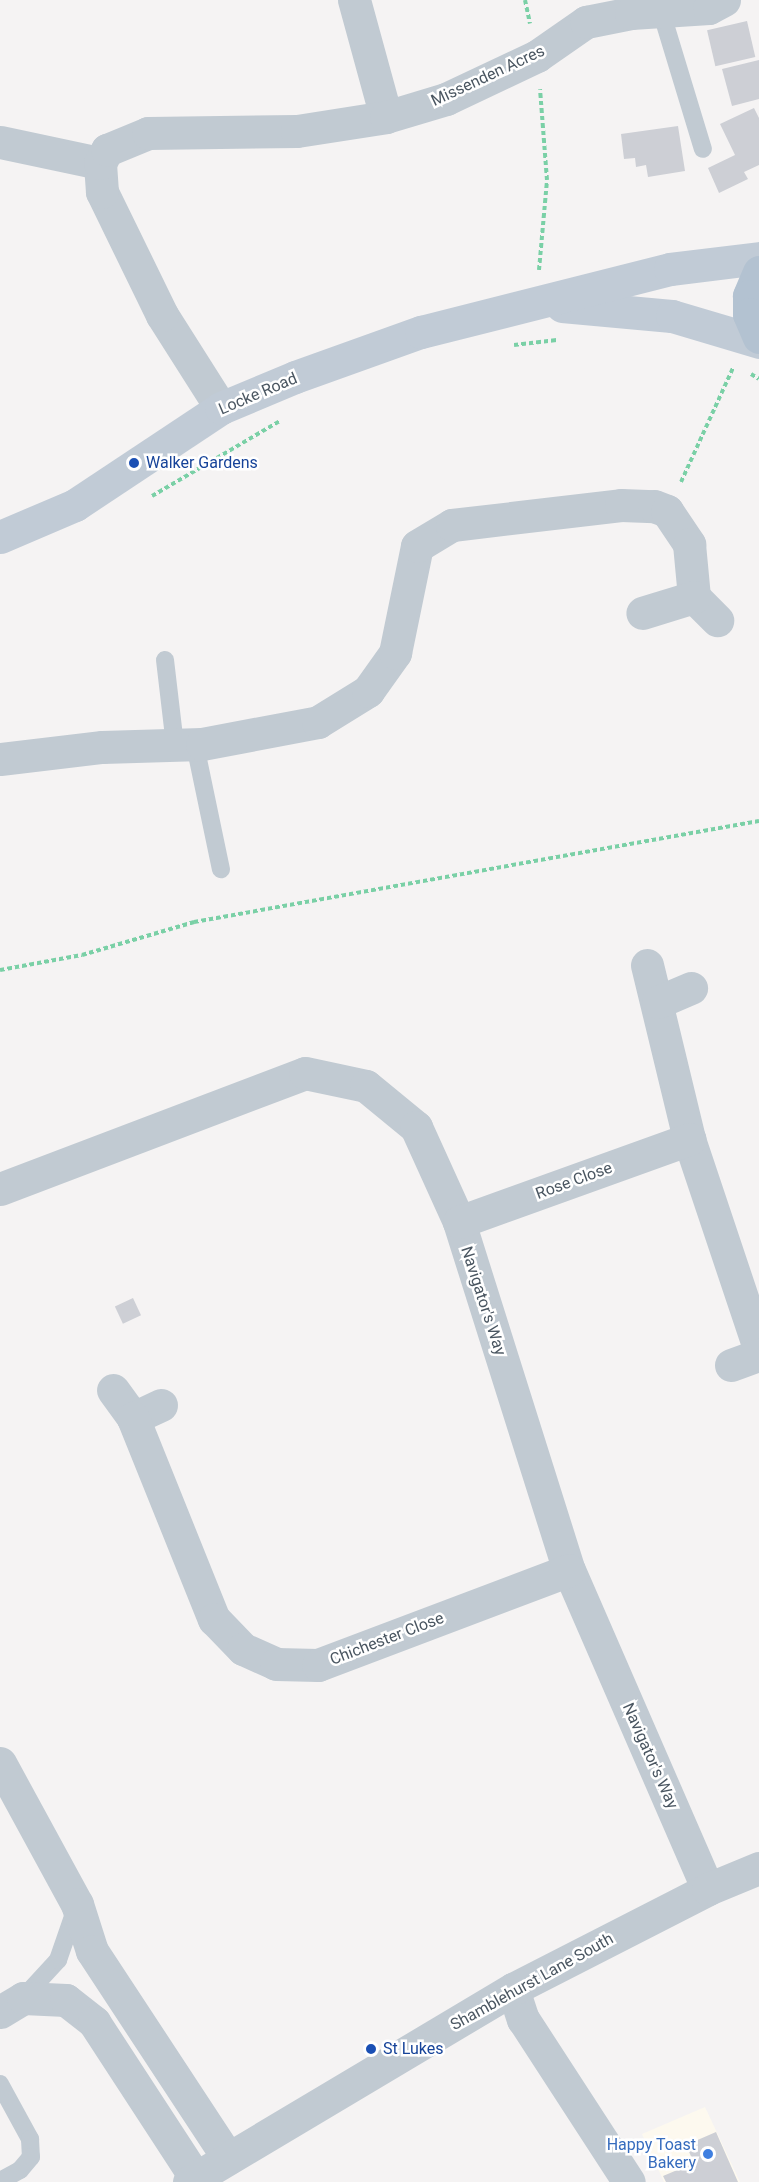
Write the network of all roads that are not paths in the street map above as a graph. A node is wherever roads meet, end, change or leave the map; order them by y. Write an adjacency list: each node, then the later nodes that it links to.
1 (354, 0): 4 (street)
2 (724, 0): 3 (street, Missenden Acres)
3 (661, 11): 4 (street, Missenden Acres); 6 (lane)
4 (386, 117): 7 (street, Missenden Acres)
5 (0, 142): 7 (street)
6 (703, 149)
7 (100, 163): 13 (street)
8 (759, 258): 10 (street, Locke Road)
9 (759, 272): 11 (main road)
10 (539, 303): 12 (street, Locke Road); 13 (street, Locke Road)
11 (759, 337)
12 (759, 342)
13 (221, 408): 14 (street, Locke Road)
14 (0, 537)
15 (694, 597): 16 (street); 17 (street); 19 (street)
16 (642, 613)
17 (717, 620)
18 (165, 660): 19 (lane)
19 (185, 745): 20 (street); 21 (lane)
20 (0, 759)
21 (221, 869)
22 (646, 964): 24 (street)
23 (691, 988): 24 (street)
24 (658, 1002): 25 (street)
25 (689, 1139): 27 (street, Rose Close); 28 (street)
26 (3, 1180): 27 (street, Navigator's Way)
27 (459, 1222): 30 (street, Navigator's Way)
28 (759, 1348)
29 (113, 1390): 30 (street, Chichester Close)
30 (569, 1570): 33 (street, Navigator's Way)
31 (0, 1763): 34 (street)
32 (759, 1868): 33 (street, Shamblehurst Lane South)
33 (708, 1889): 35 (street, Shamblehurst Lane South)
34 (77, 1904): 36 (lane); 38 (street)
35 (513, 1989): 38 (street, Shamblehurst Lane South); 41 (street)
36 (12, 2005): 39 (street)
37 (0, 2084): 40 (lane)
38 (228, 2158): 39 (street, Shamblehurst Lane South)
39 (192, 2179)
40 (0, 2181)
41 (629, 2182)

